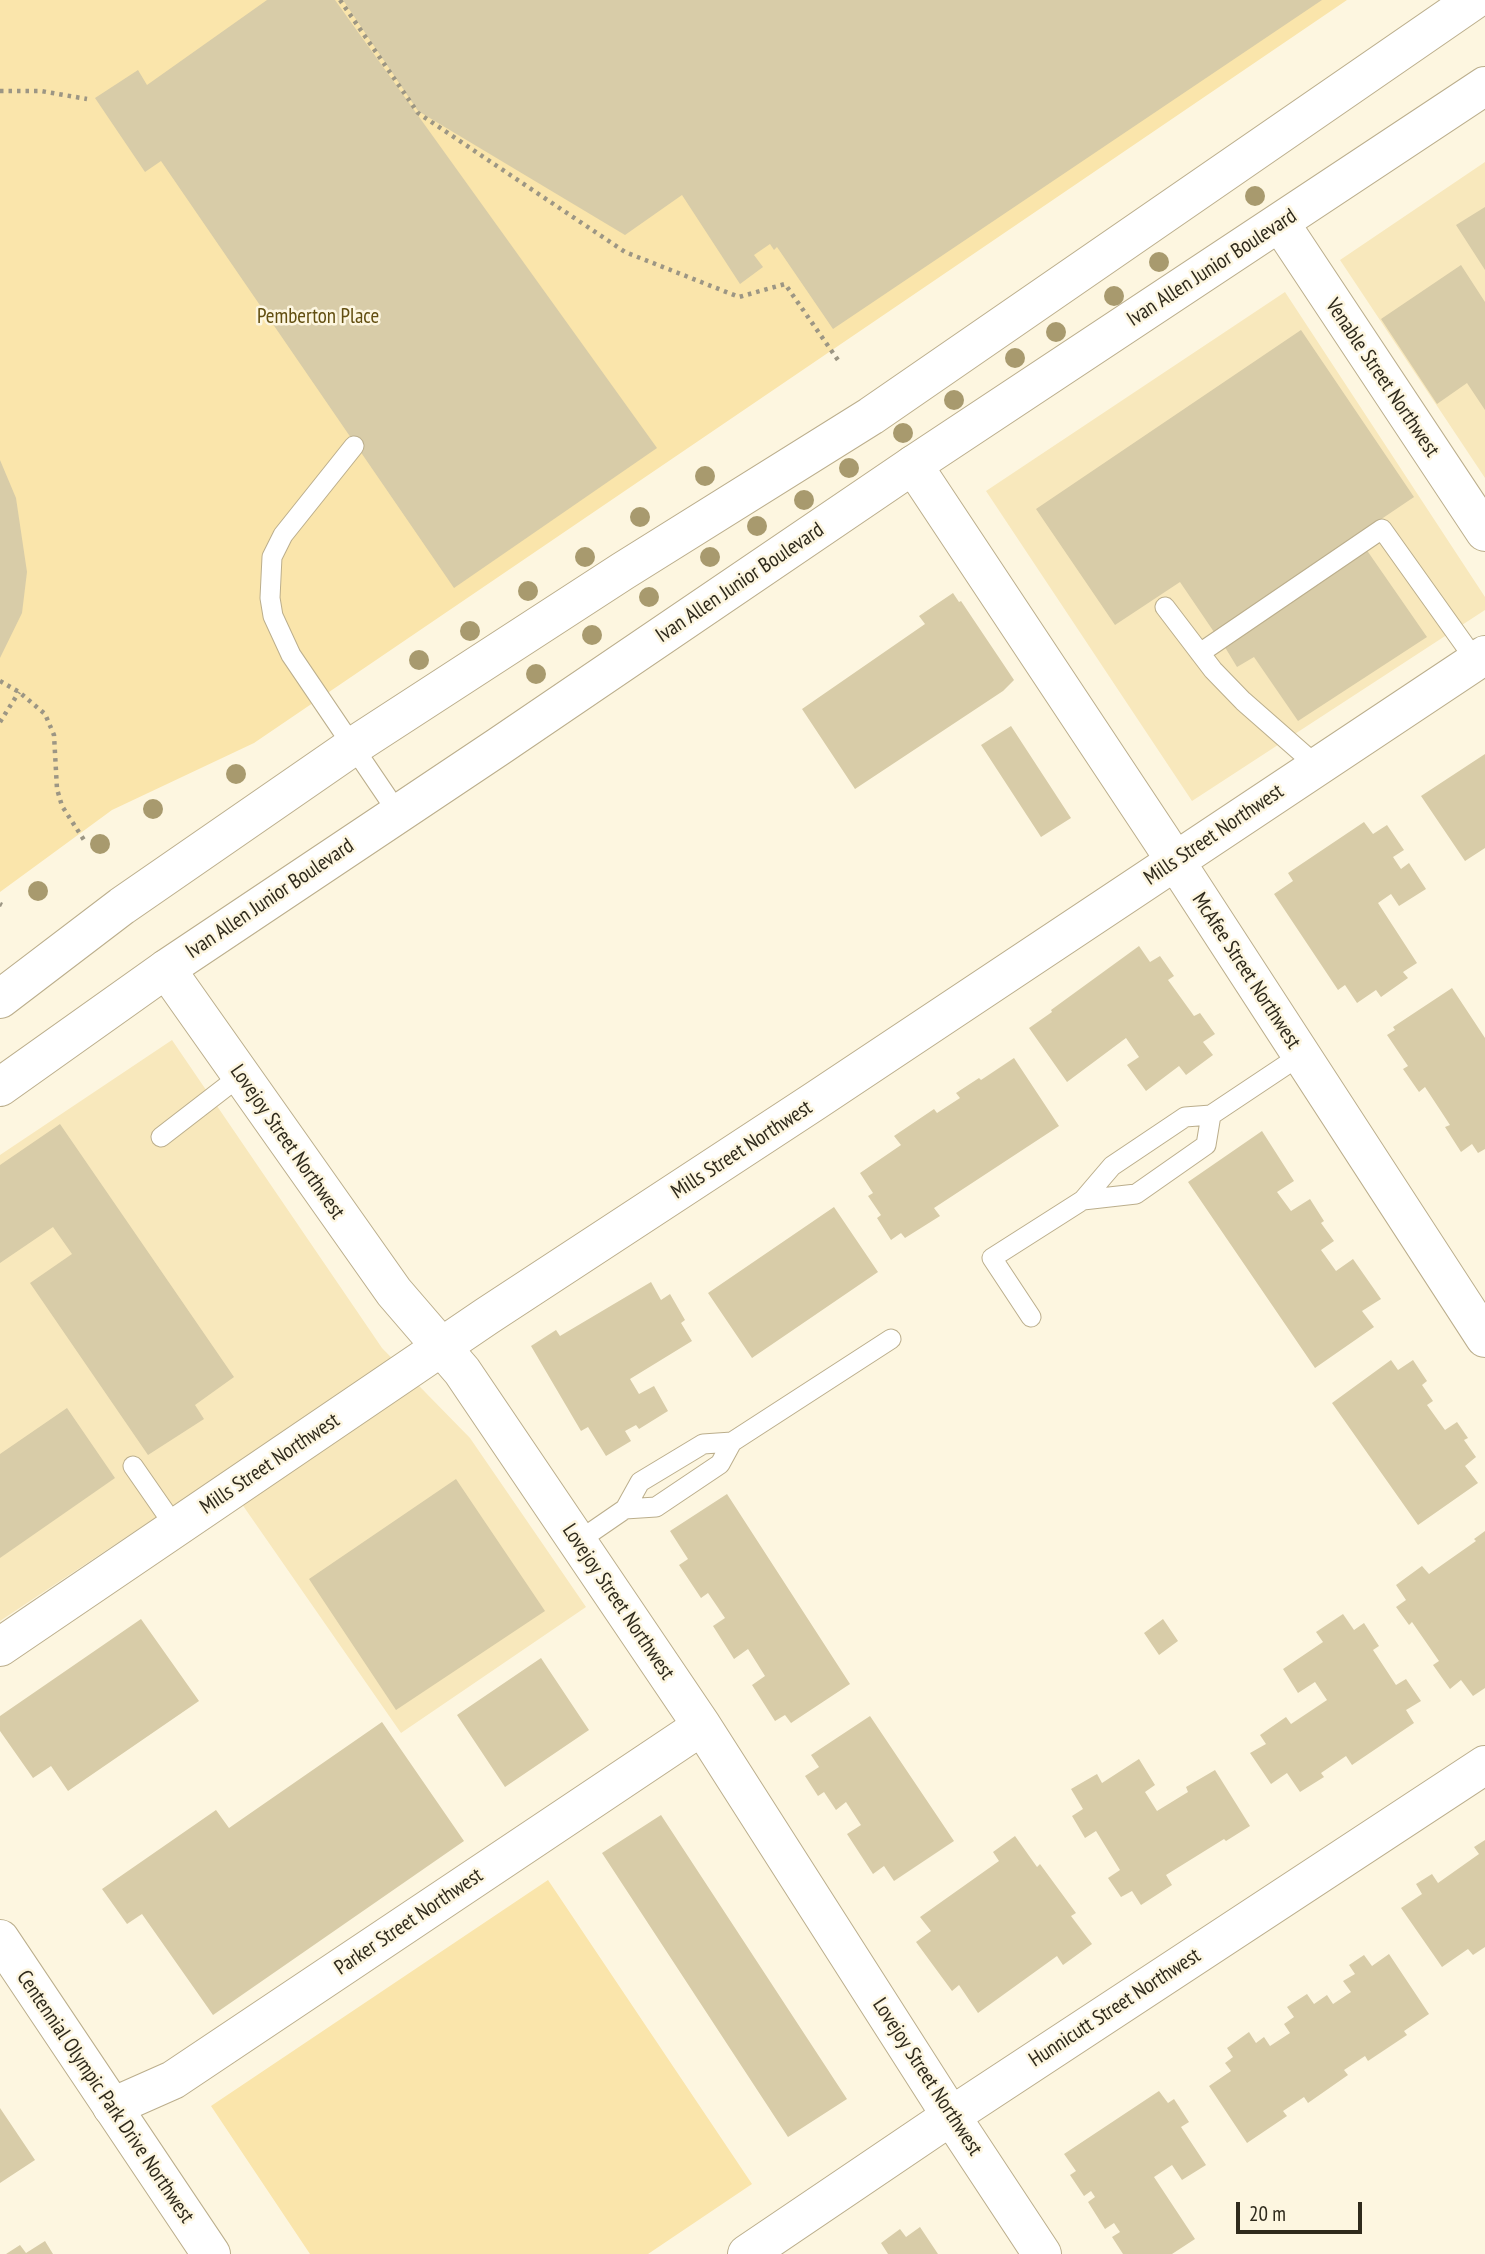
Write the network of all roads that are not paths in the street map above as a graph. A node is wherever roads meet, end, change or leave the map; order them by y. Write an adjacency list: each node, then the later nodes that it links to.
1 (1474, 0): 10 (street)
2 (1485, 86): 3 (street, Ivan Allen Junior Boulevard)
3 (1280, 223): 5 (street, Ivan Allen Junior Boulevard); 6 (street, Venable Street Northwest)
4 (354, 446): 10 (lane)
5 (913, 466): 12 (street, Ivan Allen Junior Boulevard); 13 (street, McAfee Street Northwest)
6 (1485, 532)
7 (1165, 607): 8 (lane)
8 (1200, 653): 9 (lane); 11 (lane)
9 (1481, 658): 11 (street, Mills Street Northwest)
10 (352, 747): 12 (lane); 15 (street)
11 (1317, 766): 13 (street, Mills Street Northwest)
12 (398, 813): 14 (street, Ivan Allen Junior Boulevard)
13 (1175, 861): 16 (street, McAfee Street Northwest); 25 (street, Mills Street Northwest)
14 (166, 969): 17 (street, Lovejoy Street Northwest); 18 (street, Ivan Allen Junior Boulevard)
15 (0, 999)
16 (1301, 1055): 19 (lane); 23 (street, McAfee Street Northwest)
17 (240, 1076): 20 (lane); 25 (street, Lovejoy Street Northwest)
18 (0, 1087)
19 (1211, 1115): 21 (lane); 21 (lane)
20 (161, 1137)
21 (1083, 1200): 22 (lane)
22 (1031, 1317)
23 (1485, 1338)
24 (891, 1339): 26 (lane)
25 (442, 1347): 29 (street, Mills Street Northwest); 30 (street, Lovejoy Street Northwest)
26 (732, 1442): 28 (lane); 28 (lane)
27 (133, 1466): 29 (lane)
28 (625, 1509): 30 (lane)
29 (176, 1528): 31 (street, Mills Street Northwest)
30 (577, 1542): 32 (street, Lovejoy Street Northwest)
31 (0, 1647)
32 (702, 1726): 35 (street, Parker Street Northwest); 36 (street, Lovejoy Street Northwest)
33 (1485, 1765): 36 (street, Hunnicutt Street Northwest)
34 (7, 1964): 35 (street, Centennial Olympic Park Drive Northwest)
35 (112, 2107): 37 (street, Centennial Olympic Park Drive Northwest)
36 (951, 2116): 38 (street, Hunnicutt Street Northwest); 39 (street, Lovejoy Street Northwest)
37 (211, 2254)
38 (747, 2254)
39 (1042, 2254)

